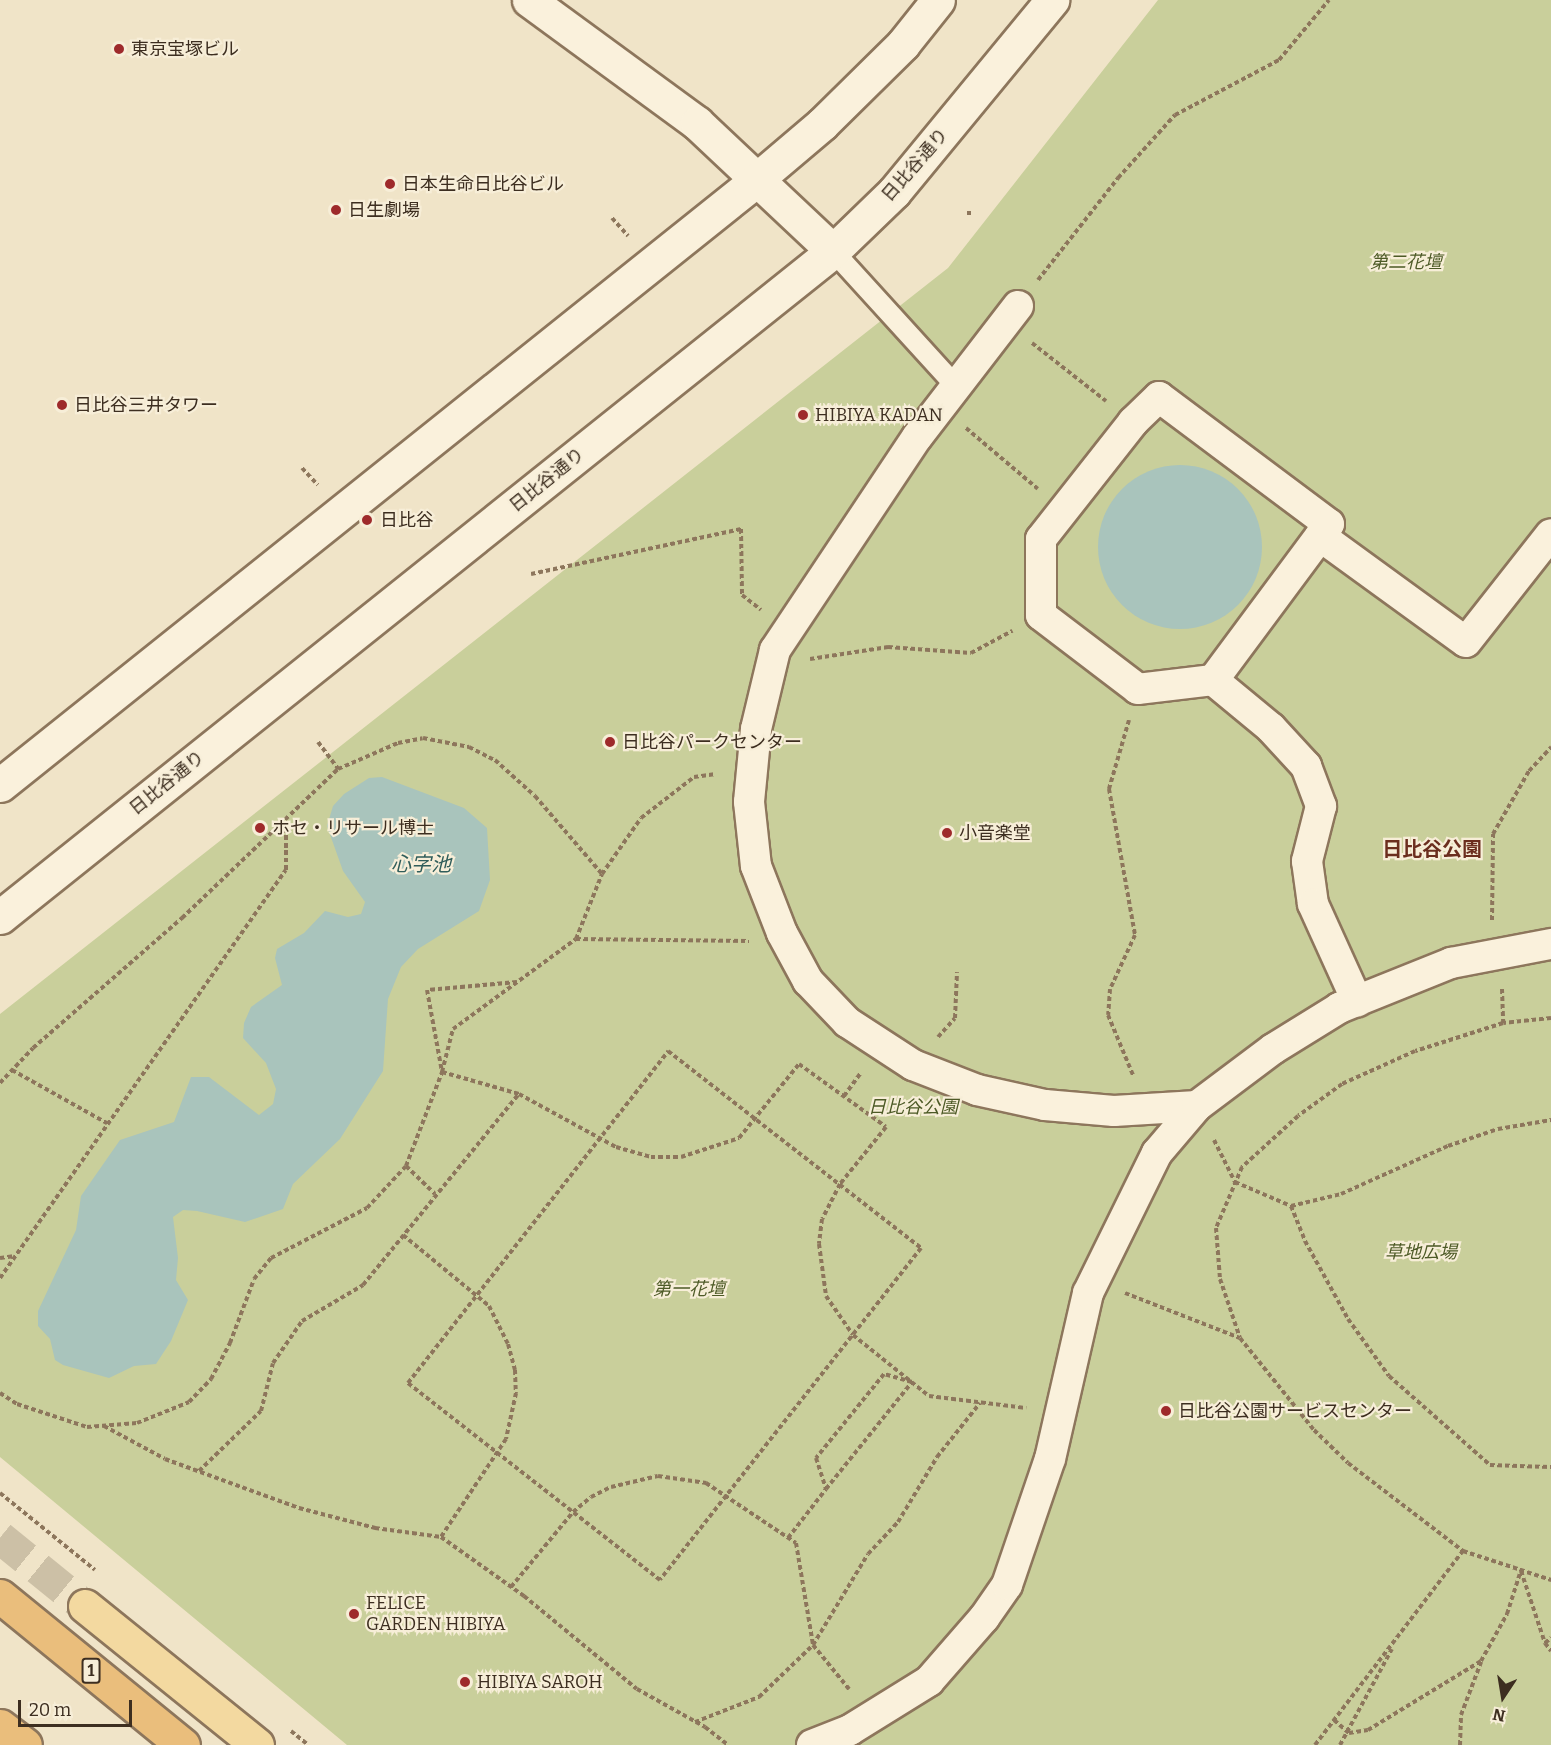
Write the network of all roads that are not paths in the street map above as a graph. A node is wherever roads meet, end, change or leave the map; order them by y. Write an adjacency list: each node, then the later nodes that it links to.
1 (529, 0): 4 (main road)
2 (938, 0): 4 (main road)
3 (1052, 0): 5 (main road, 日比谷通り)
4 (757, 179): 5 (main road); 11 (main road)
5 (834, 251): 7 (lane); 12 (main road, 日比谷通り)
6 (1012, 314): 7 (street)
7 (947, 395): 15 (street)
8 (1551, 534): 9 (street)
9 (1320, 536): 10 (street); 10 (street)
10 (1213, 680): 14 (street)
11 (0, 785)
12 (0, 917)
13 (1551, 944): 14 (street)
14 (1357, 1001): 15 (street)
15 (1197, 1106): 22 (street)
16 (0, 1596): 20 (highway, 1)
17 (85, 1606): 21 (main road)
18 (0, 1726): 19 (highway)
19 (25, 1745)
20 (183, 1745)
21 (256, 1745)
22 (812, 1745)

